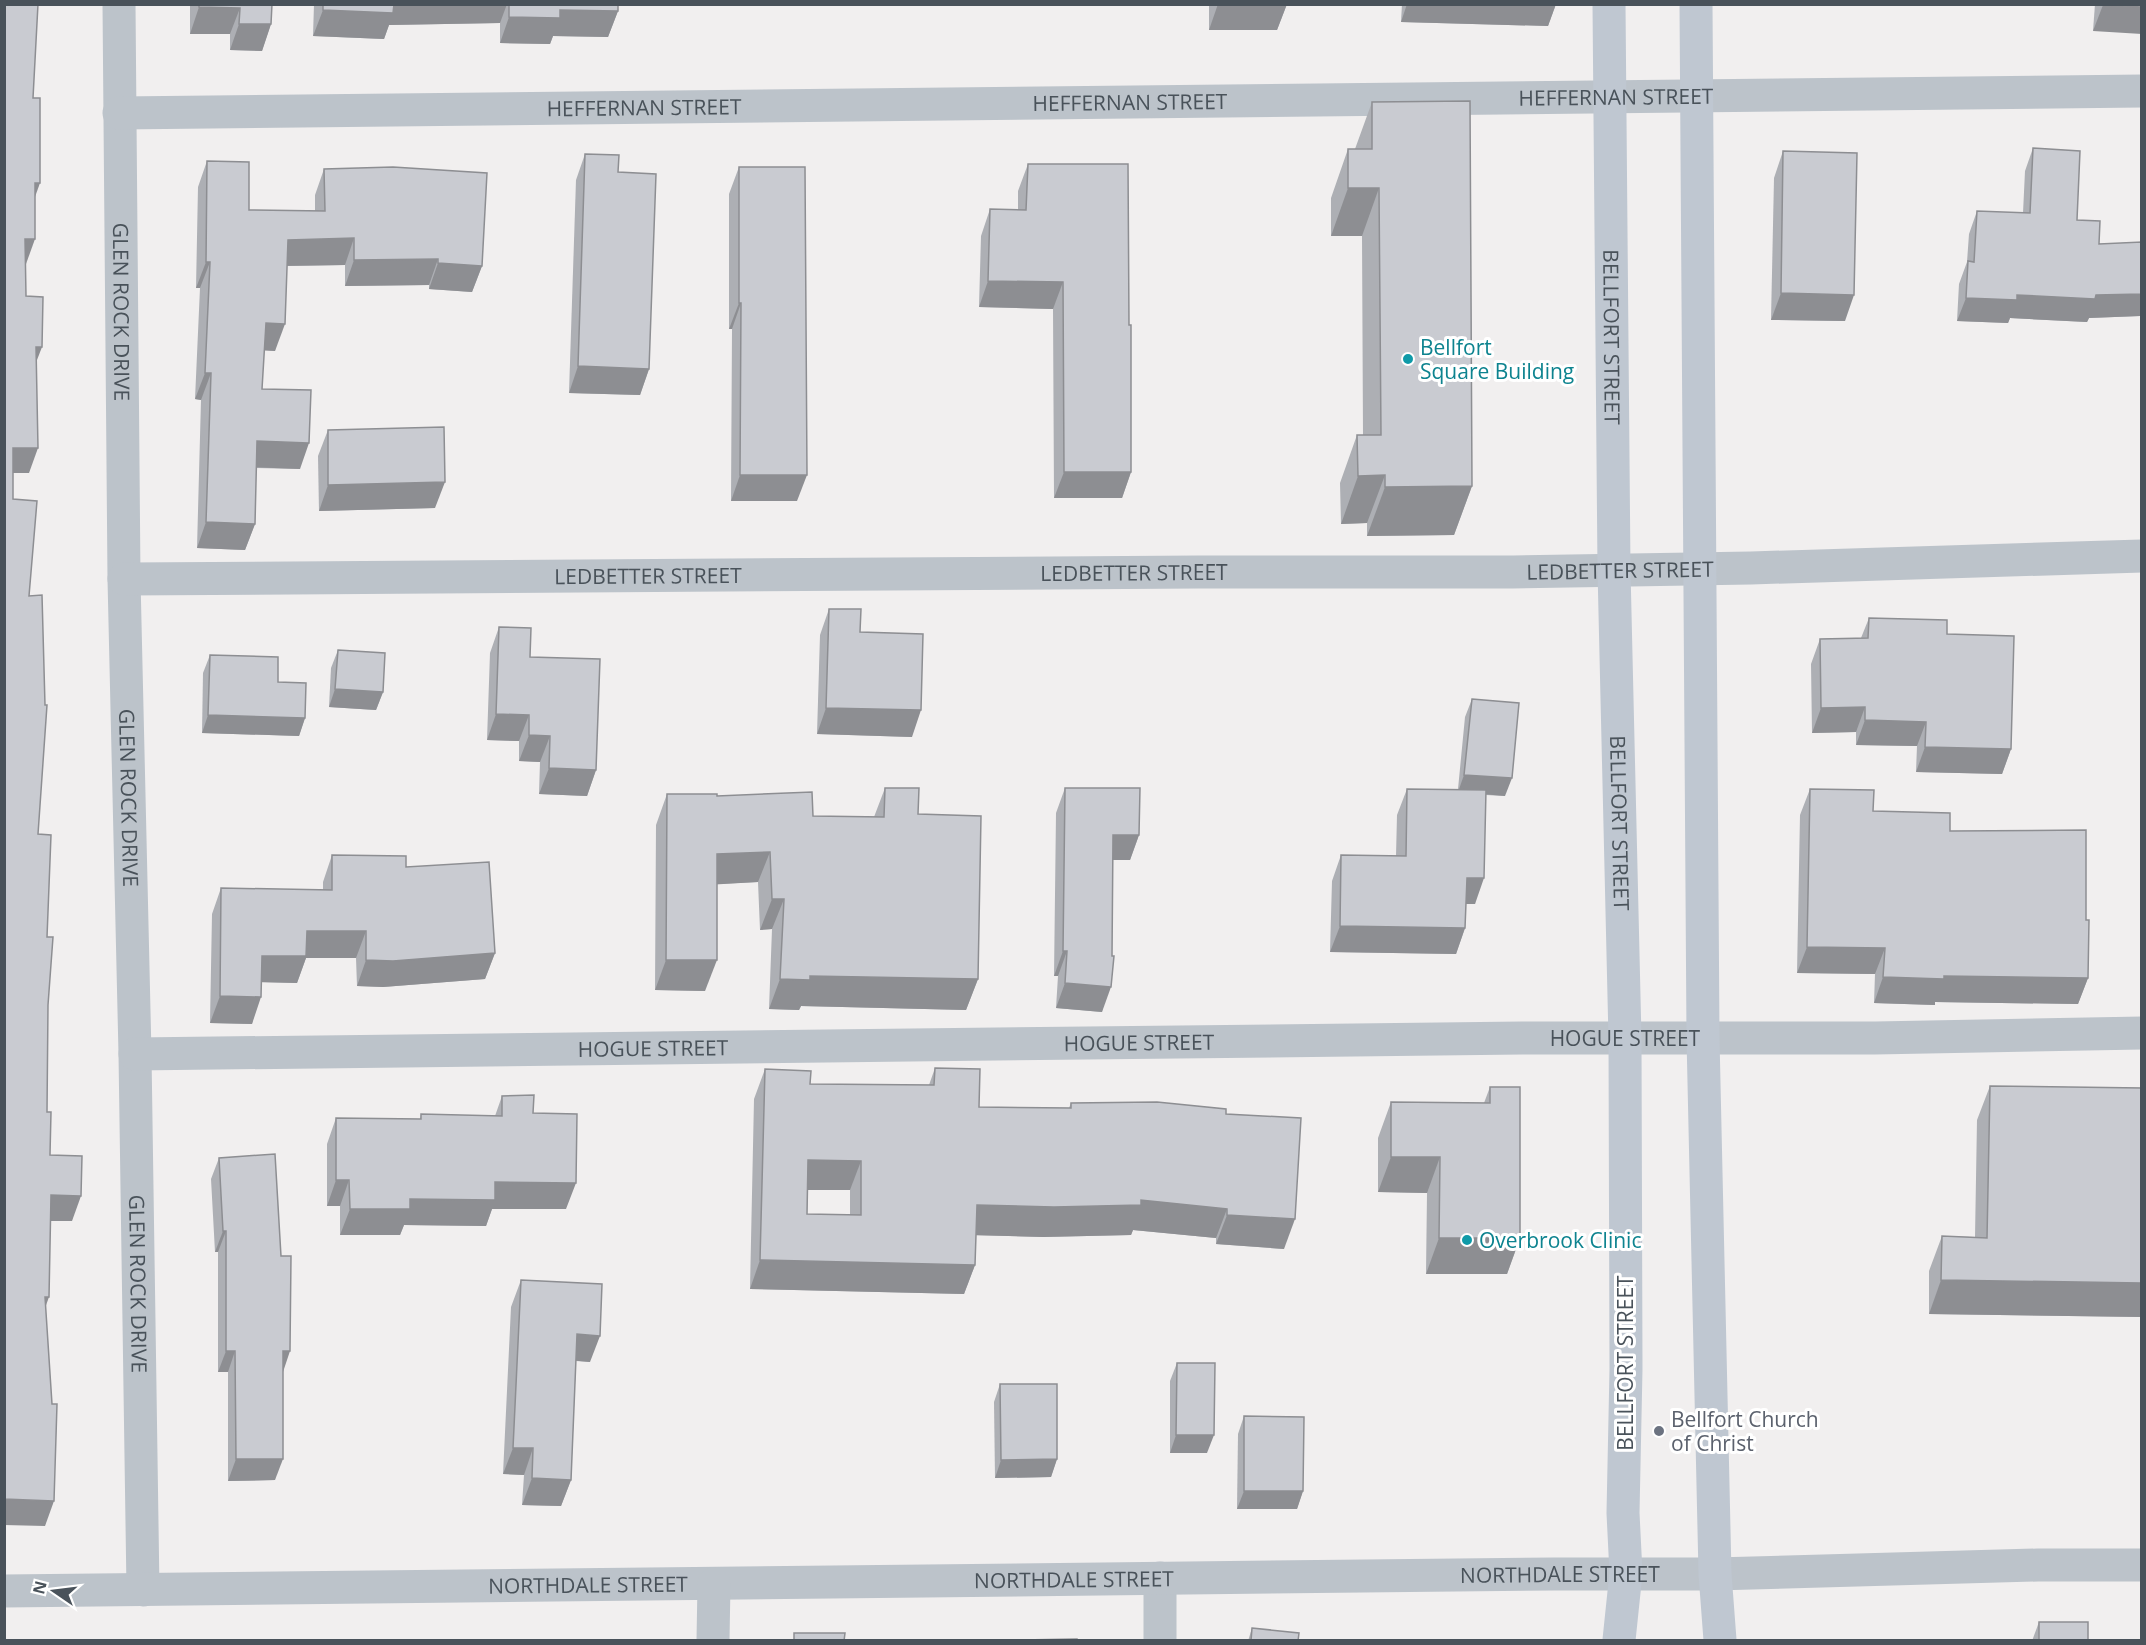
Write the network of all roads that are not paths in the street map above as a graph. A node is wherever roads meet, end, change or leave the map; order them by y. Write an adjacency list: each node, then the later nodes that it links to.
1 (119, 4): 7 (street, GLEN ROCK DRIVE)
2 (1609, 4): 6 (main road, BELLFORT STREET)
3 (1696, 4): 5 (main road)
4 (2142, 91): 5 (street, HEFFERNAN STREET)
5 (1696, 97): 6 (street, HEFFERNAN STREET); 9 (main road)
6 (1609, 98): 7 (street, HEFFERNAN STREET); 10 (main road, BELLFORT STREET)
7 (119, 113): 11 (street, GLEN ROCK DRIVE)
8 (2142, 556): 9 (street, LEDBETTER STREET)
9 (1701, 569): 10 (street, LEDBETTER STREET); 13 (main road)
10 (1614, 570): 11 (street, LEDBETTER STREET); 14 (main road, BELLFORT STREET)
11 (124, 579): 15 (street, GLEN ROCK DRIVE)
12 (2142, 1033): 13 (street, HOGUE STREET)
13 (1703, 1038): 14 (street, HOGUE STREET); 18 (main road)
14 (1625, 1039): 15 (street, HOGUE STREET); 17 (main road, BELLFORT STREET)
15 (135, 1054): 21 (street, GLEN ROCK DRIVE)
16 (2142, 1565): 18 (street, NORTHDALE STREET)
17 (1626, 1573): 18 (street, NORTHDALE STREET); 19 (street, NORTHDALE STREET); 25 (main road, BELLFORT STREET)
18 (1714, 1574): 26 (main road)
19 (1160, 1578): 20 (street, NORTHDALE STREET); 24 (street)
20 (714, 1584): 21 (street, NORTHDALE STREET); 23 (street)
21 (143, 1590): 22 (street, NORTHDALE STREET)
22 (4, 1591)
23 (713, 1641)
24 (1160, 1641)
25 (1619, 1641)
26 (1720, 1641)

